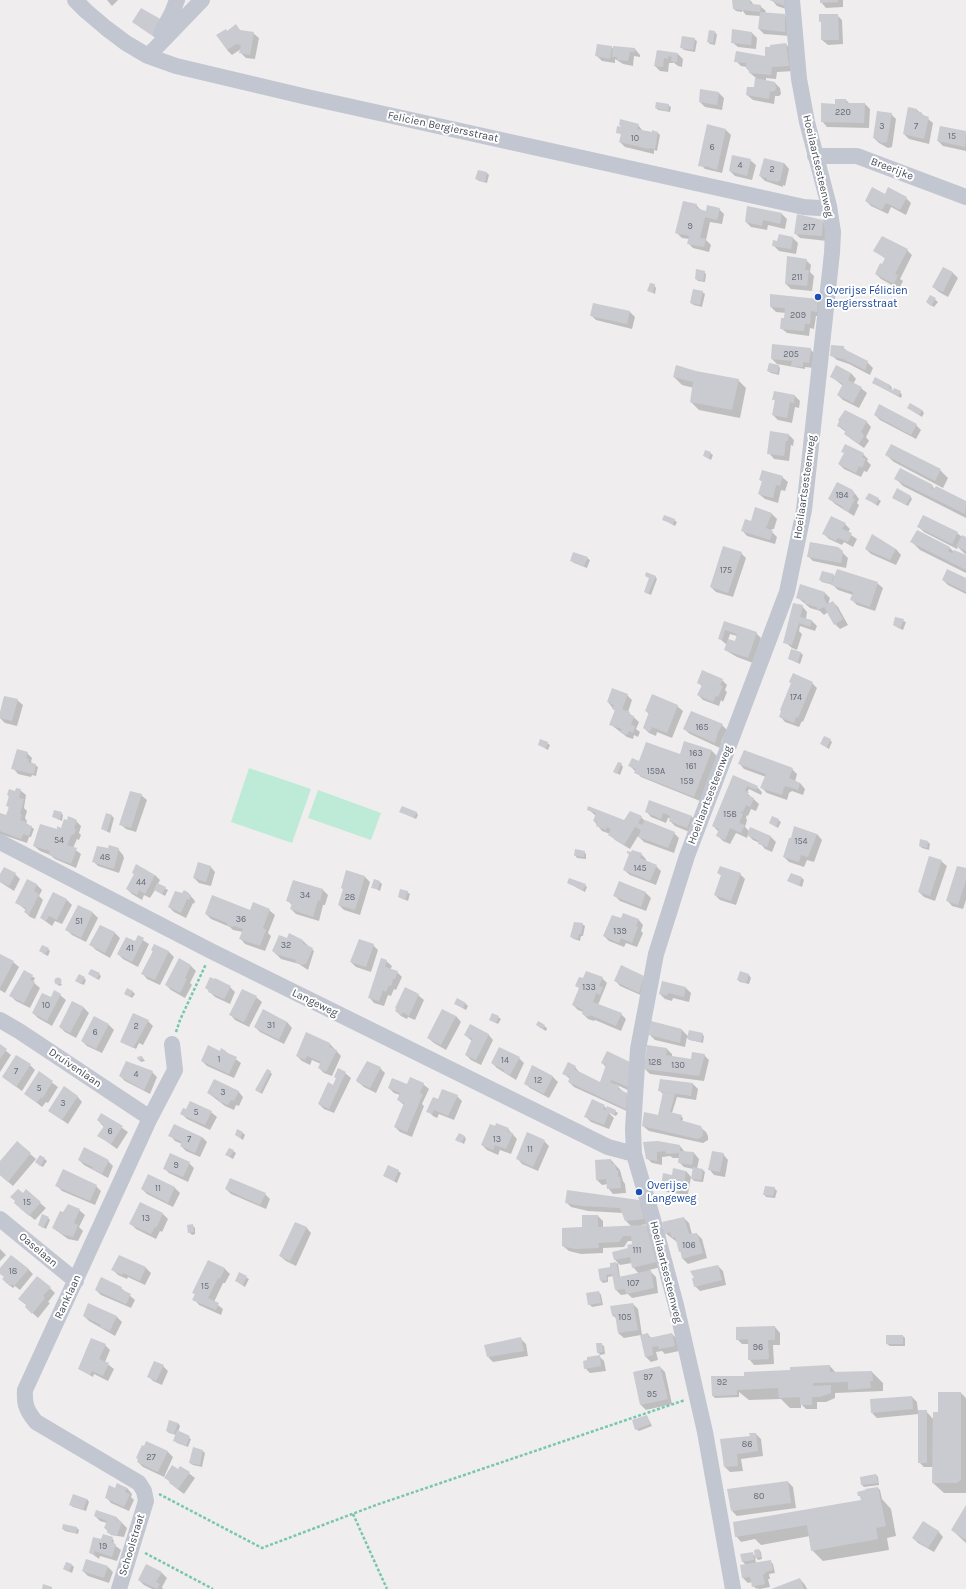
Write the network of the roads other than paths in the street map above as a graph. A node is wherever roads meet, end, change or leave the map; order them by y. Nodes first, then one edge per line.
1 (75, 0) edge
2 (177, 0) edge
3 (202, 0) edge
4 (792, 0) edge
5 (148, 56) junction
6 (815, 156) junction
7 (966, 197) edge
8 (829, 206) junction
9 (0, 842) edge
10 (0, 1020) edge
11 (172, 1044) road end
12 (150, 1118) junction
13 (634, 1154) junction
14 (0, 1219) edge
15 (76, 1282) junction
16 (146, 1500) joint
17 (119, 1589) edge
18 (732, 1589) edge

1 - 5 street, Felicien Bergiersstraat
2 - 5 street
3 - 5 street
4 - 6 street, Hoeilaartsesteenweg
5 - 8 street, Felicien Bergiersstraat
6 - 7 street, Breerijke
6 - 8 street, Hoeilaartsesteenweg
8 - 13 street, Hoeilaartsesteenweg
9 - 13 street, Langeweg
10 - 12 street, Druivenlaan
11 - 12 street, Ranklaan
12 - 15 street, Ranklaan
13 - 18 street, Hoeilaartsesteenweg
14 - 15 street, Oaselaan
15 - 16 street, Ranklaan
16 - 17 street, Schoolstraat

